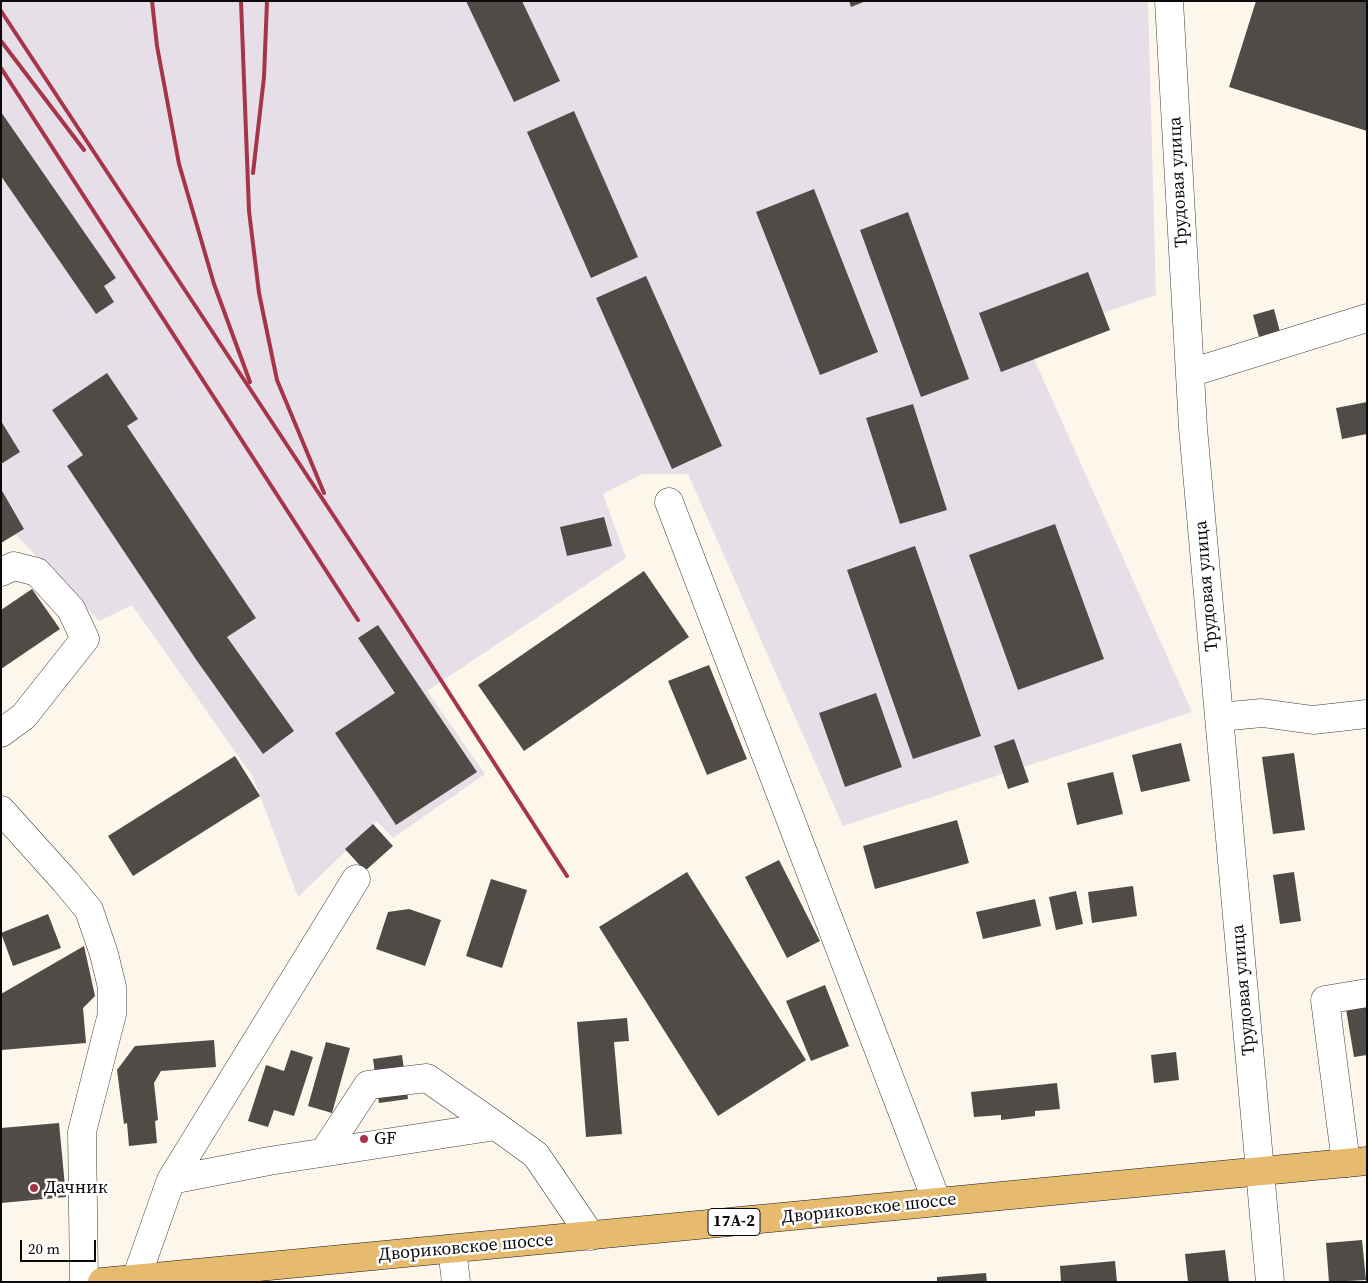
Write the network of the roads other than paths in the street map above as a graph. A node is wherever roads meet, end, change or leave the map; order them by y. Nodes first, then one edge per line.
1 (1169, 1) edge
2 (1367, 318) edge
3 (1190, 373) junction
4 (669, 502) dead end
5 (1, 572) edge
6 (1367, 714) edge
7 (1219, 717) junction
8 (1, 733) edge
9 (1, 810) edge
10 (356, 879) dead end
11 (1367, 993) edge
12 (496, 1126) junction
13 (324, 1152) junction
14 (1356, 1162) edge
15 (1260, 1170) junction
16 (171, 1180) junction
17 (937, 1202) junction
18 (591, 1236) junction
19 (452, 1249) junction
20 (136, 1278) junction
21 (84, 1282) edge
22 (102, 1282) edge
23 (456, 1282) edge
24 (1270, 1282) edge

1 - 3 street, Трудовая улица
2 - 3 street
3 - 7 street, Трудовая улица
4 - 17 street
5 - 8 street
6 - 7 street
7 - 15 street, Трудовая улица
9 - 21 street
10 - 16 street
11 - 14 street
12 - 13 street
12 - 13 street
12 - 18 street
13 - 16 street
14 - 15 main road, Двориковское шоссе / 17А-2
15 - 17 main road, Двориковское шоссе / 17А-2
15 - 24 street, Трудовая улица
16 - 20 street
17 - 18 main road, Двориковское шоссе / 17А-2
18 - 19 main road, Двориковское шоссе / 17А-2
19 - 20 main road, Двориковское шоссе / 17А-2
19 - 23 street
20 - 22 main road, Двориковское шоссе / 17А-2

